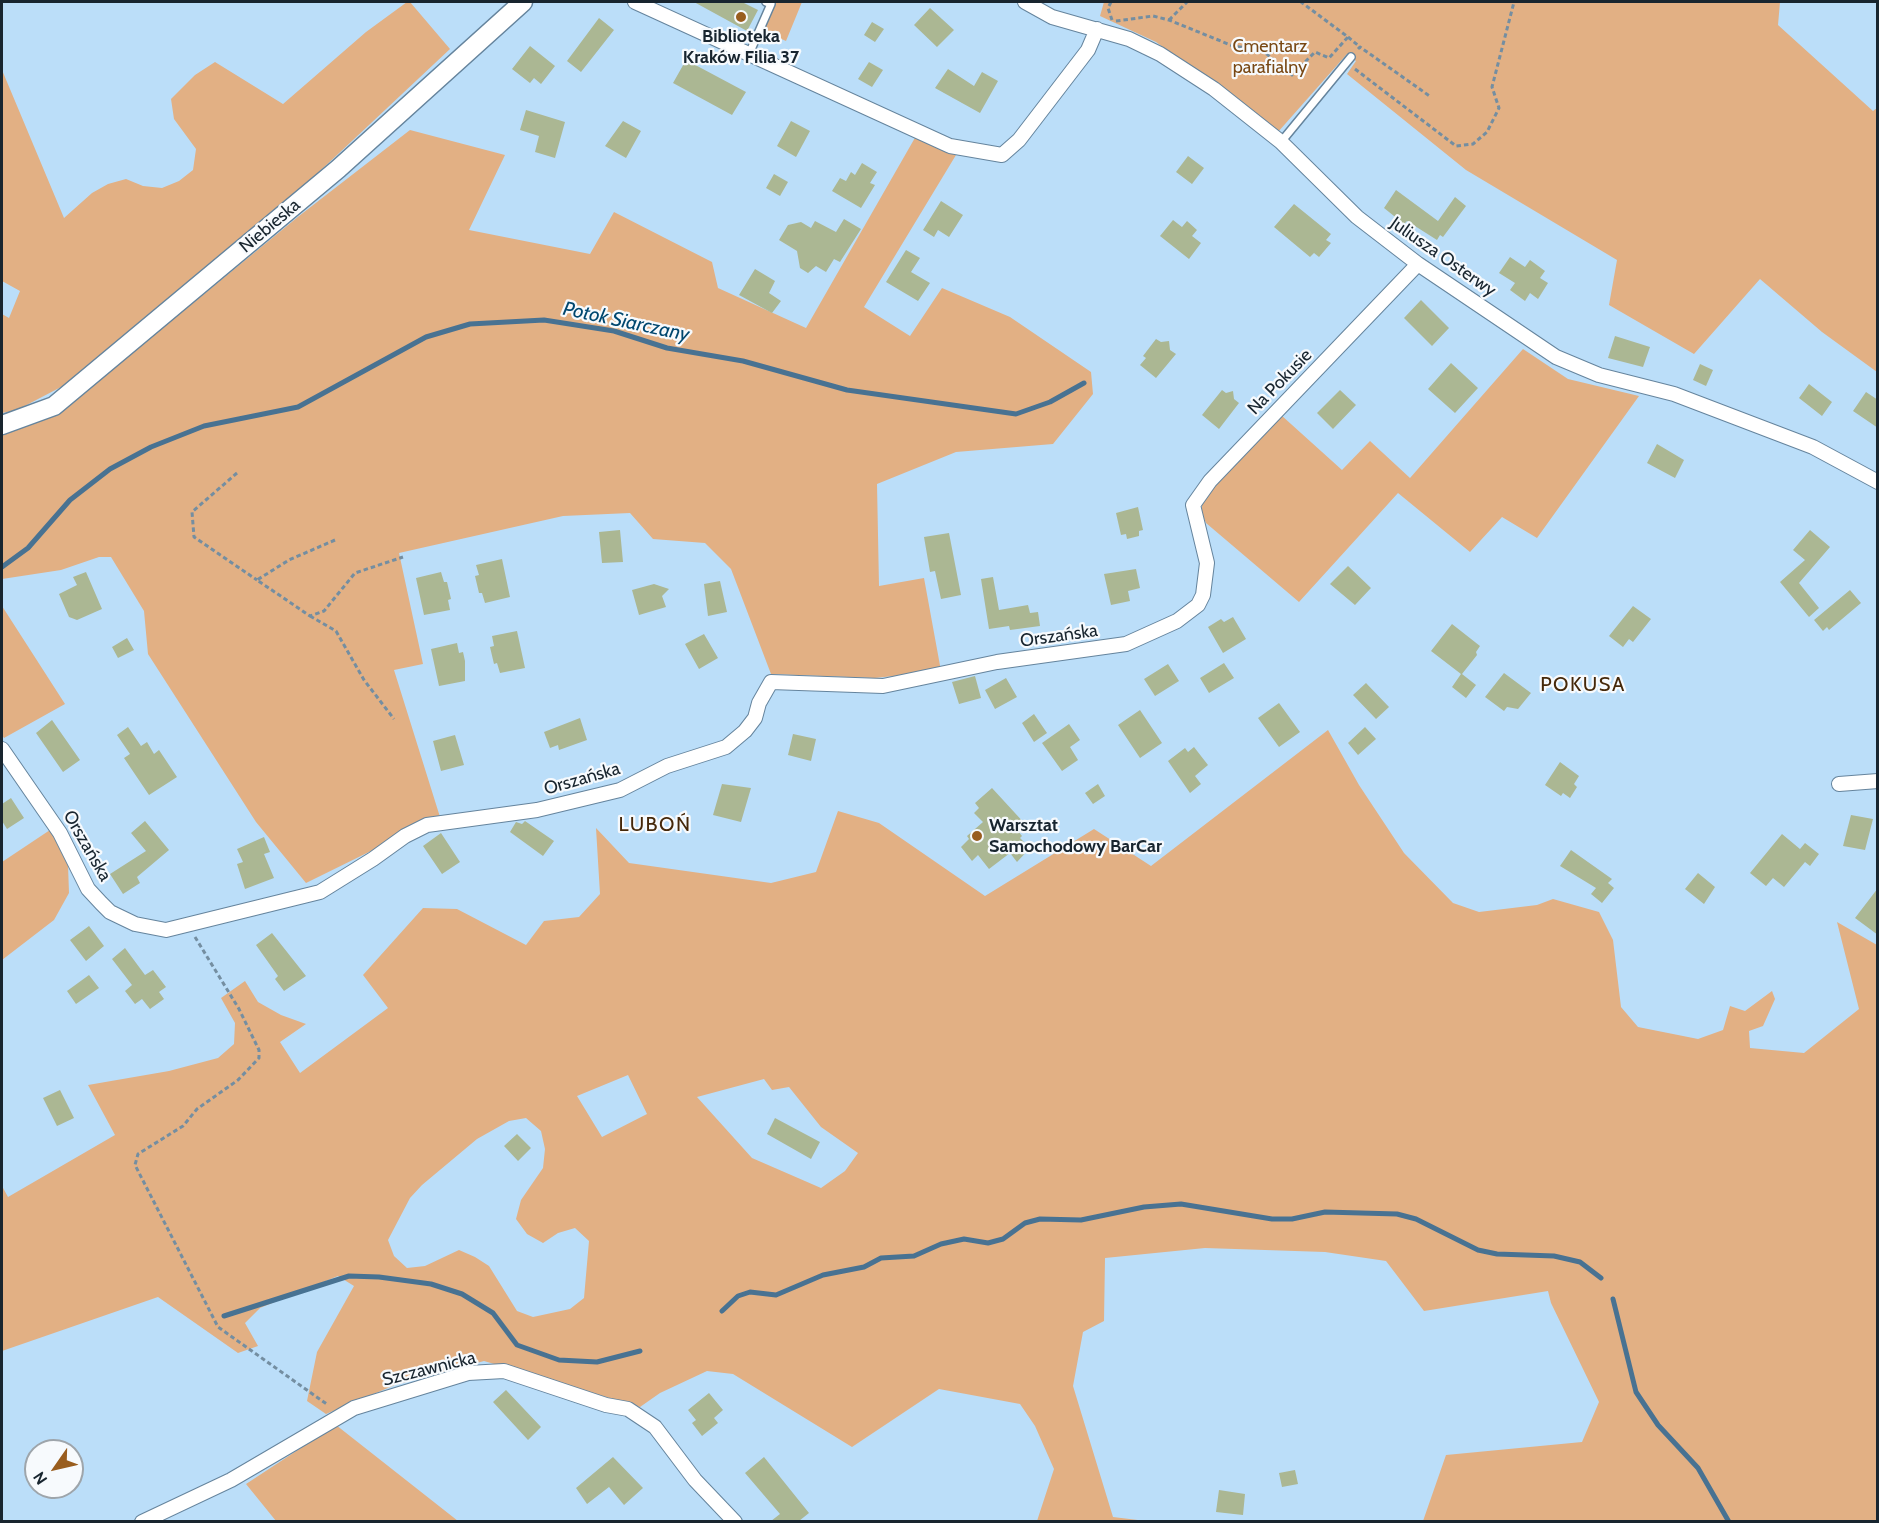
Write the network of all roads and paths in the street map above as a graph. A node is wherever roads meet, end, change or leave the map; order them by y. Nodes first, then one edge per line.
1 (523, 2) edge
2 (634, 2) edge
3 (766, 2) edge
4 (1025, 2) edge
5 (1111, 2) edge
6 (1187, 2) edge
7 (1301, 2) edge
8 (1515, 2) edge
9 (1169, 20) junction
10 (1096, 29) junction
11 (1348, 38) junction
12 (1360, 46) junction
13 (749, 54) junction
14 (1349, 60) junction
15 (1431, 97) dead end
16 (1281, 142) junction
17 (1418, 264) junction
18 (2, 425) edge
19 (237, 473) dead end
20 (1878, 482) edge
21 (1199, 538) joint
22 (335, 540) dead end
23 (403, 557) dead end
24 (257, 580) junction
25 (310, 616) junction
26 (394, 720) dead end
27 (2, 749) edge
28 (1878, 781) edge
29 (1839, 784) dead end
30 (188, 925) junction
31 (342, 1415) junction
32 (142, 1521) edge
33 (735, 1521) edge

1 - 18 street, Niebieska
2 - 13 street
3 - 13 lane
4 - 10 street, Juliusza Osterwy
5 - 9 path
6 - 9 path
7 - 11 path
8 - 14 path
9 - 11 path
10 - 13 street
10 - 16 street, Juliusza Osterwy
11 - 12 path
12 - 14 path
12 - 15 path
14 - 16 lane
16 - 17 street, Juliusza Osterwy
17 - 20 street, Juliusza Osterwy
17 - 21 street, Na Pokusie
19 - 24 path
21 - 30 street, Orszańska
22 - 24 path
23 - 25 path
24 - 25 path
25 - 26 path
27 - 30 street, Orszańska
28 - 29 street
30 - 31 path
31 - 32 street, Szczawnicka
31 - 33 street, Szczawnicka

